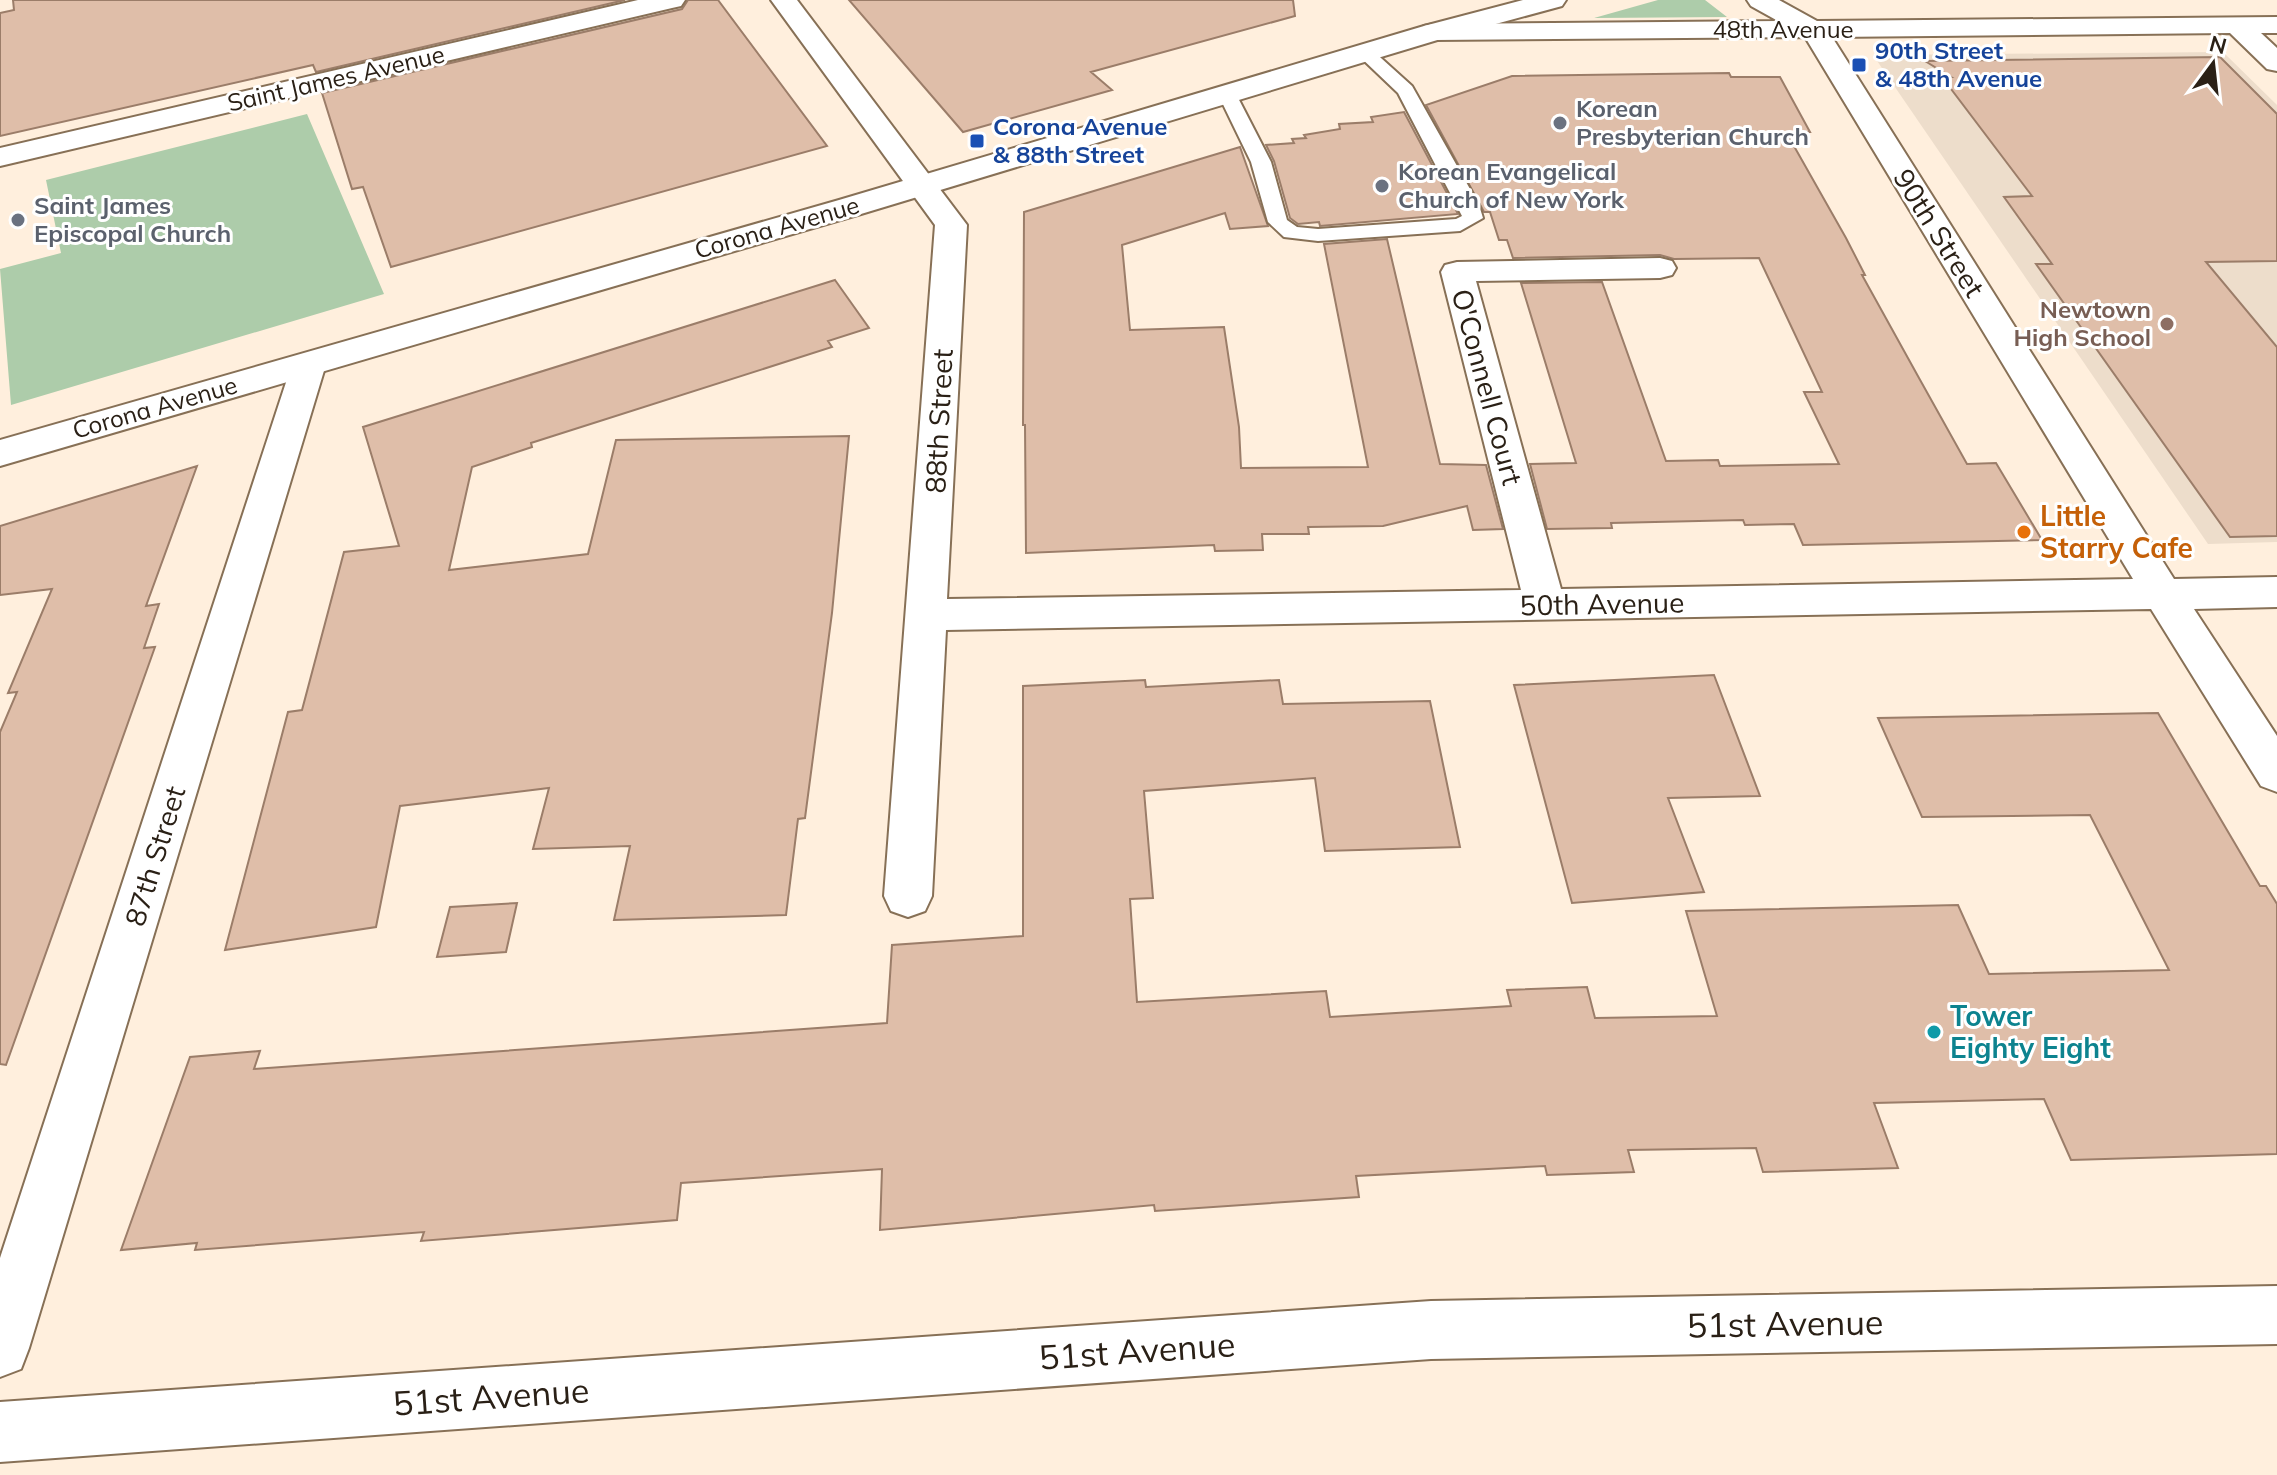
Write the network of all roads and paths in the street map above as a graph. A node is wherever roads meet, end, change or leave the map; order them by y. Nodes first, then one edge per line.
1 (672, 0) edge
2 (784, 0) edge
3 (1553, 0) edge
4 (1760, 0) edge
5 (2277, 25) edge
6 (2238, 26) junction
7 (1814, 30) junction
8 (1434, 32) junction
9 (1365, 53) junction
10 (2277, 63) edge
11 (1227, 94) junction
12 (0, 157) edge
13 (922, 184) junction
14 (1660, 268) dead end
15 (309, 364) junction
16 (0, 453) edge
17 (2277, 592) edge
18 (2163, 595) junction
19 (1545, 605) junction
20 (928, 615) junction
21 (2277, 773) edge
22 (908, 896) dead end
23 (2277, 1315) edge
24 (0, 1348) edge
25 (0, 1432) edge

1 - 12 street, Saint James Avenue
2 - 13 street, 88th Street
3 - 8 street, Corona Avenue
4 - 7 street, 90th Street
5 - 6 street, 48th Avenue
6 - 7 street, 48th Avenue
6 - 10 street
7 - 8 street, 48th Avenue
7 - 18 street, 90th Street
8 - 9 street, Corona Avenue
9 - 11 street, Corona Avenue
9 - 11 lane
11 - 13 street, Corona Avenue
13 - 15 street, Corona Avenue
13 - 20 street, 88th Street
14 - 19 street, O'Connell Court
15 - 16 street, Corona Avenue
15 - 24 street, 87th Street
17 - 18 street, 50th Avenue
18 - 19 street, 50th Avenue
18 - 21 street, 90th Street
19 - 20 street, 50th Avenue
20 - 22 street, 88th Street
23 - 25 street, 51st Avenue

